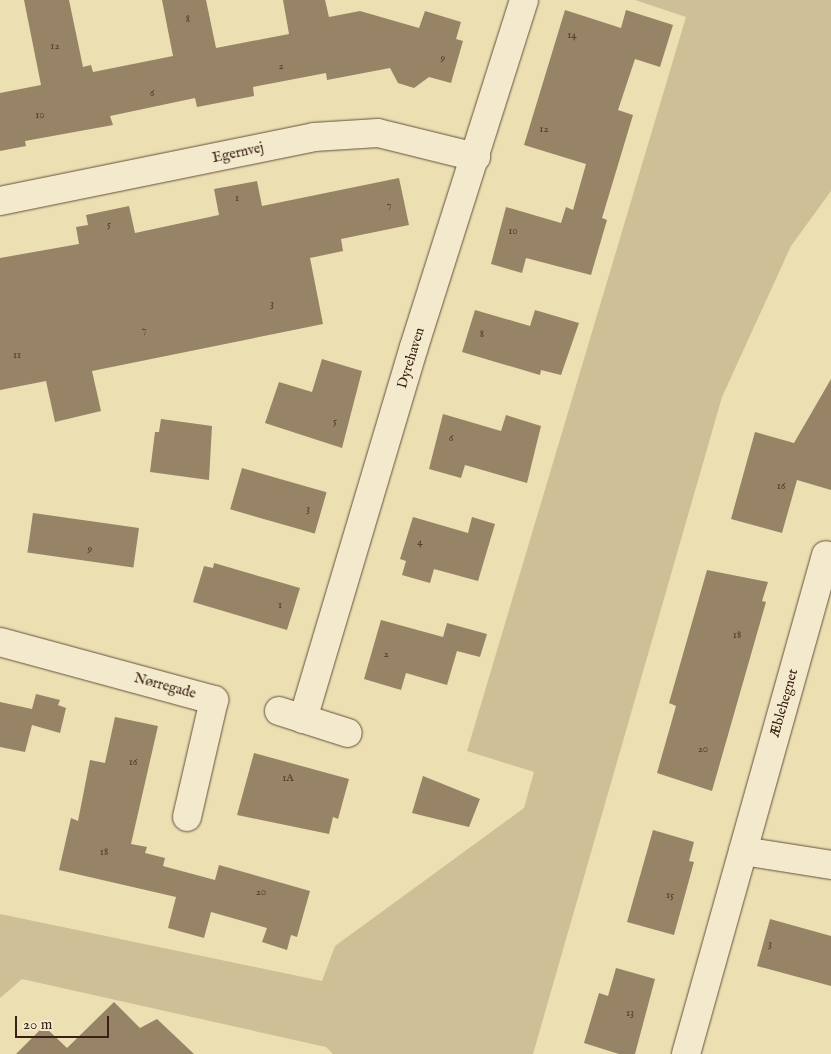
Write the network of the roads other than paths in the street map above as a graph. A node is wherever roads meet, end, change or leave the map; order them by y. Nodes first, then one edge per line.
1 (524, 0) edge
2 (476, 157) junction
3 (0, 201) edge
4 (826, 555) dead end
5 (0, 642) edge
6 (348, 733) dead end
7 (187, 817) dead end
8 (743, 851) junction
9 (831, 865) edge
10 (686, 1054) edge

1 - 2 street, Dyrehaven
2 - 3 street, Egernvej
2 - 6 street, Dyrehaven
4 - 8 street, Æblehegnet
5 - 7 street, Nørregade
8 - 9 street
8 - 10 street, Æblehegnet

